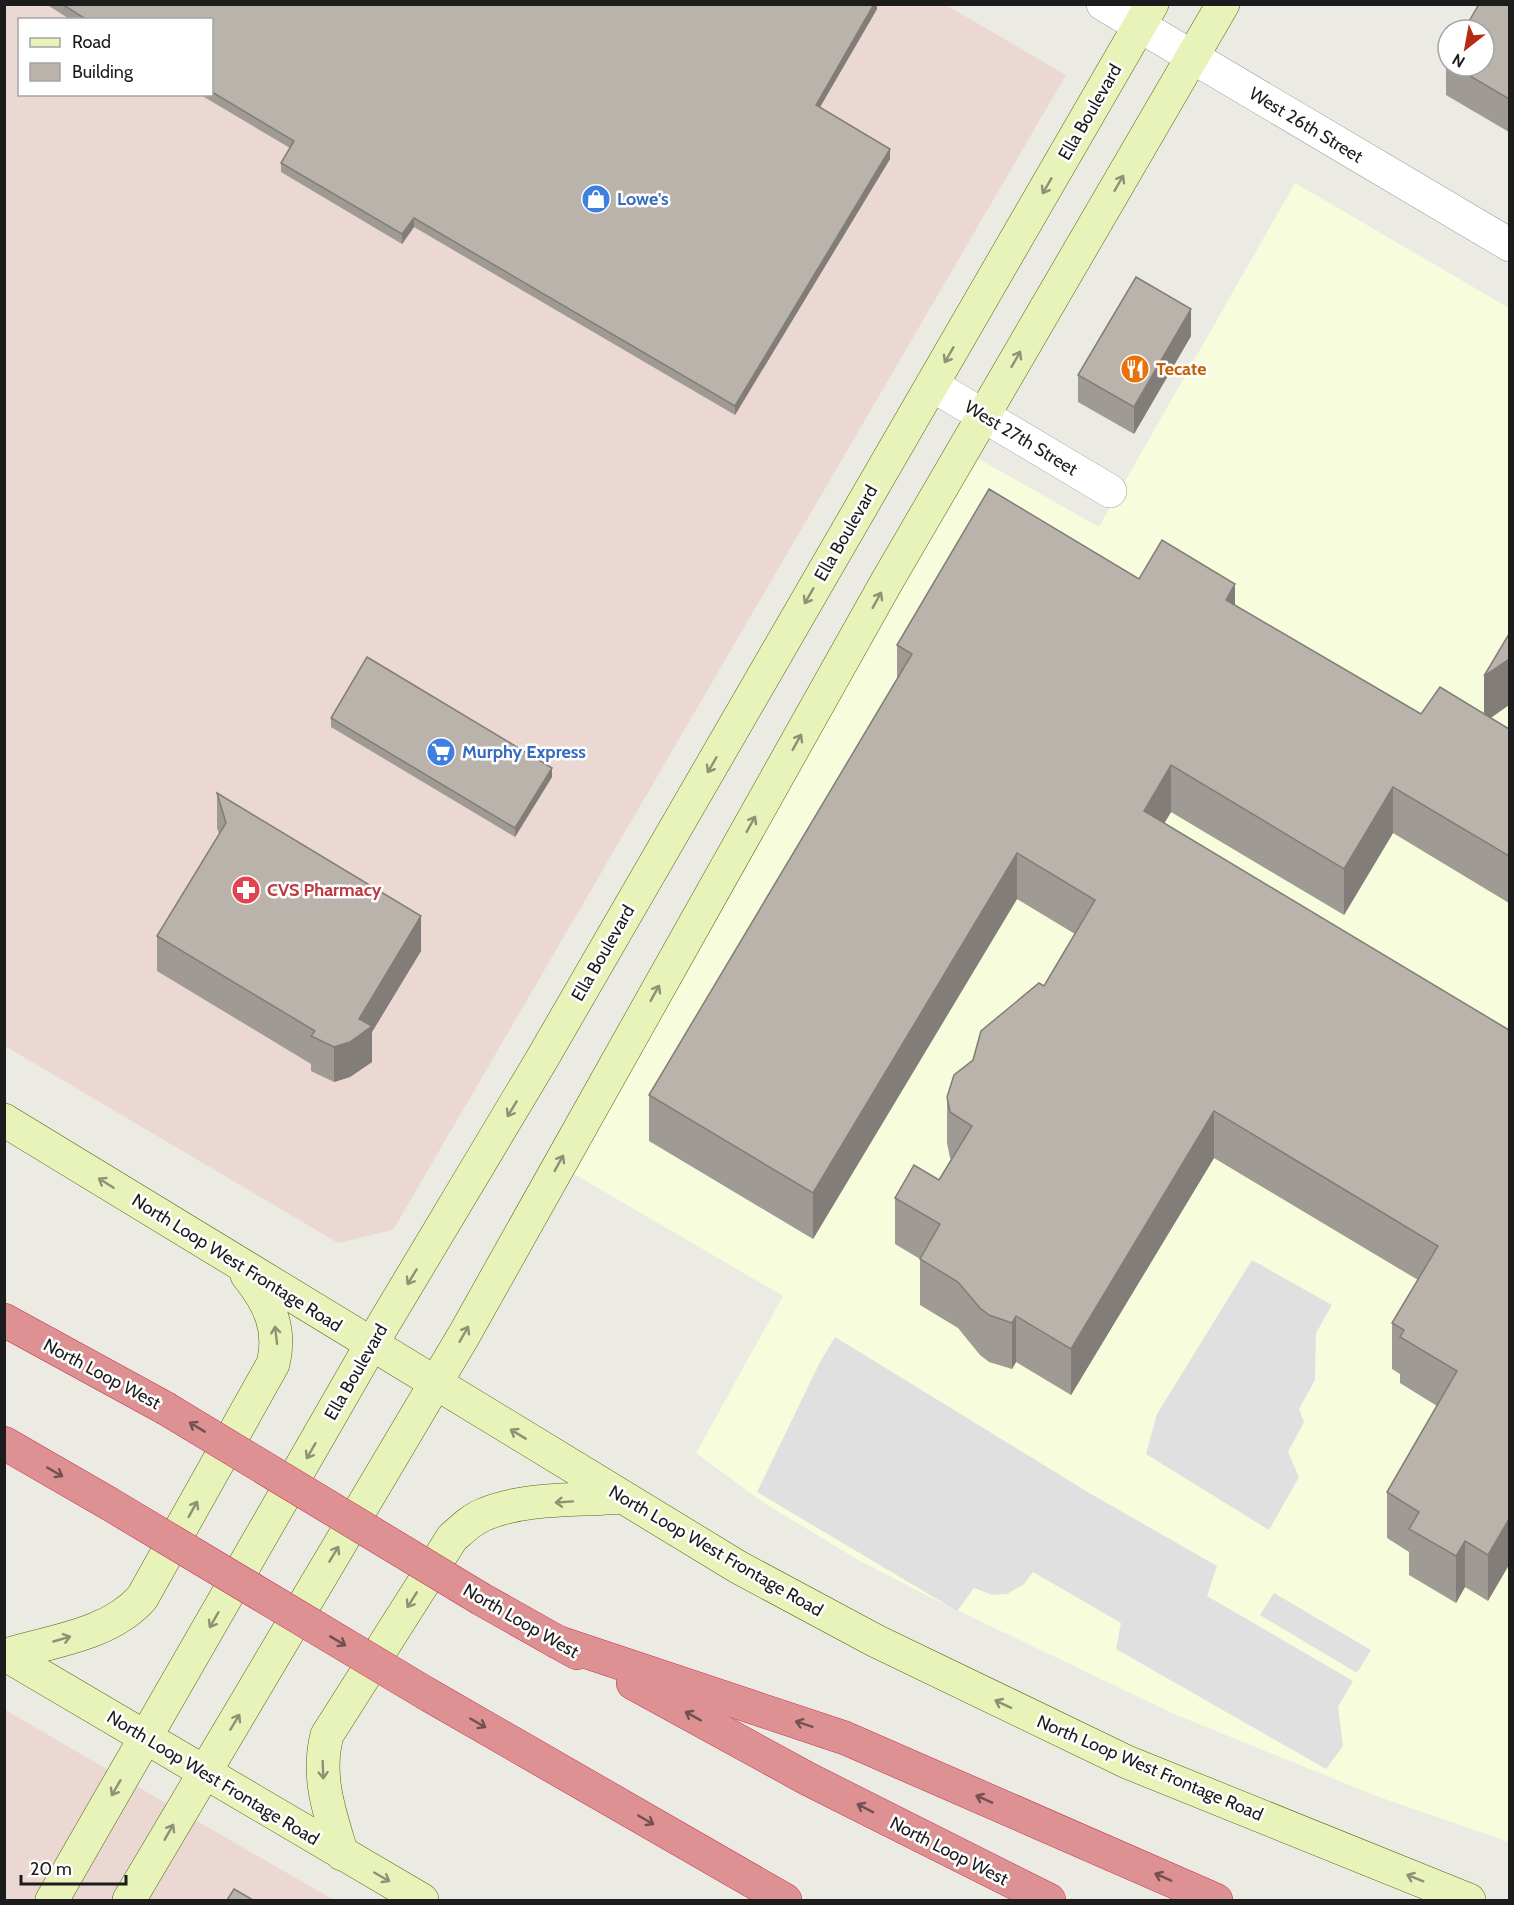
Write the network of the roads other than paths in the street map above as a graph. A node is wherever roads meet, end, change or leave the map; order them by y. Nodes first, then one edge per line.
1 (1102, 4) edge
2 (1223, 4) edge
3 (1145, 16) edge
4 (1192, 58) junction
5 (1509, 245) edge
6 (932, 385) junction
7 (983, 416) junction
8 (1110, 491) dead end
9 (4, 1120) edge
10 (238, 1264) junction
11 (4, 1320) edge
12 (371, 1345) junction
13 (435, 1384) junction
14 (4, 1443) edge
15 (622, 1497) junction
16 (557, 1642) junction
17 (5, 1655) edge
18 (145, 1737) junction
19 (205, 1773) junction
20 (342, 1854) junction
21 (52, 1900) edge
22 (129, 1900) edge
23 (422, 1900) edge
24 (785, 1900) edge
25 (1049, 1900) edge
26 (1216, 1900) edge
27 (1469, 1900) edge

1 - 3 street, West 26th Street
2 - 4 main road
3 - 4 street, West 26th Street
3 -> 6 main road, Ella Boulevard
4 - 5 street, West 26th Street
7 -> 4 main road
6 - 7 street, West 27th Street
6 -> 12 main road, Ella Boulevard
7 - 8 street, West 27th Street
13 -> 7 main road
10 -> 9 main road, North Loop West Frontage Road
10 - 12 main road, North Loop West Frontage Road
17 -> 10 main road
16 -> 11 highway, North Loop West, bridge
12 - 13 main road, North Loop West Frontage Road
12 -> 18 main road, Ella Boulevard
15 -> 13 main road, North Loop West Frontage Road
19 -> 13 main road
14 -> 24 highway, bridge
15 -> 20 main road
27 -> 15 main road, North Loop West Frontage Road
25 -> 16 highway, North Loop West
26 -> 16 highway
17 - 18 main road, North Loop West Frontage Road
18 - 19 main road, North Loop West Frontage Road
18 -> 21 main road, Ella Boulevard
19 - 20 main road, North Loop West Frontage Road
22 -> 19 main road
20 -> 23 main road, North Loop West Frontage Road

